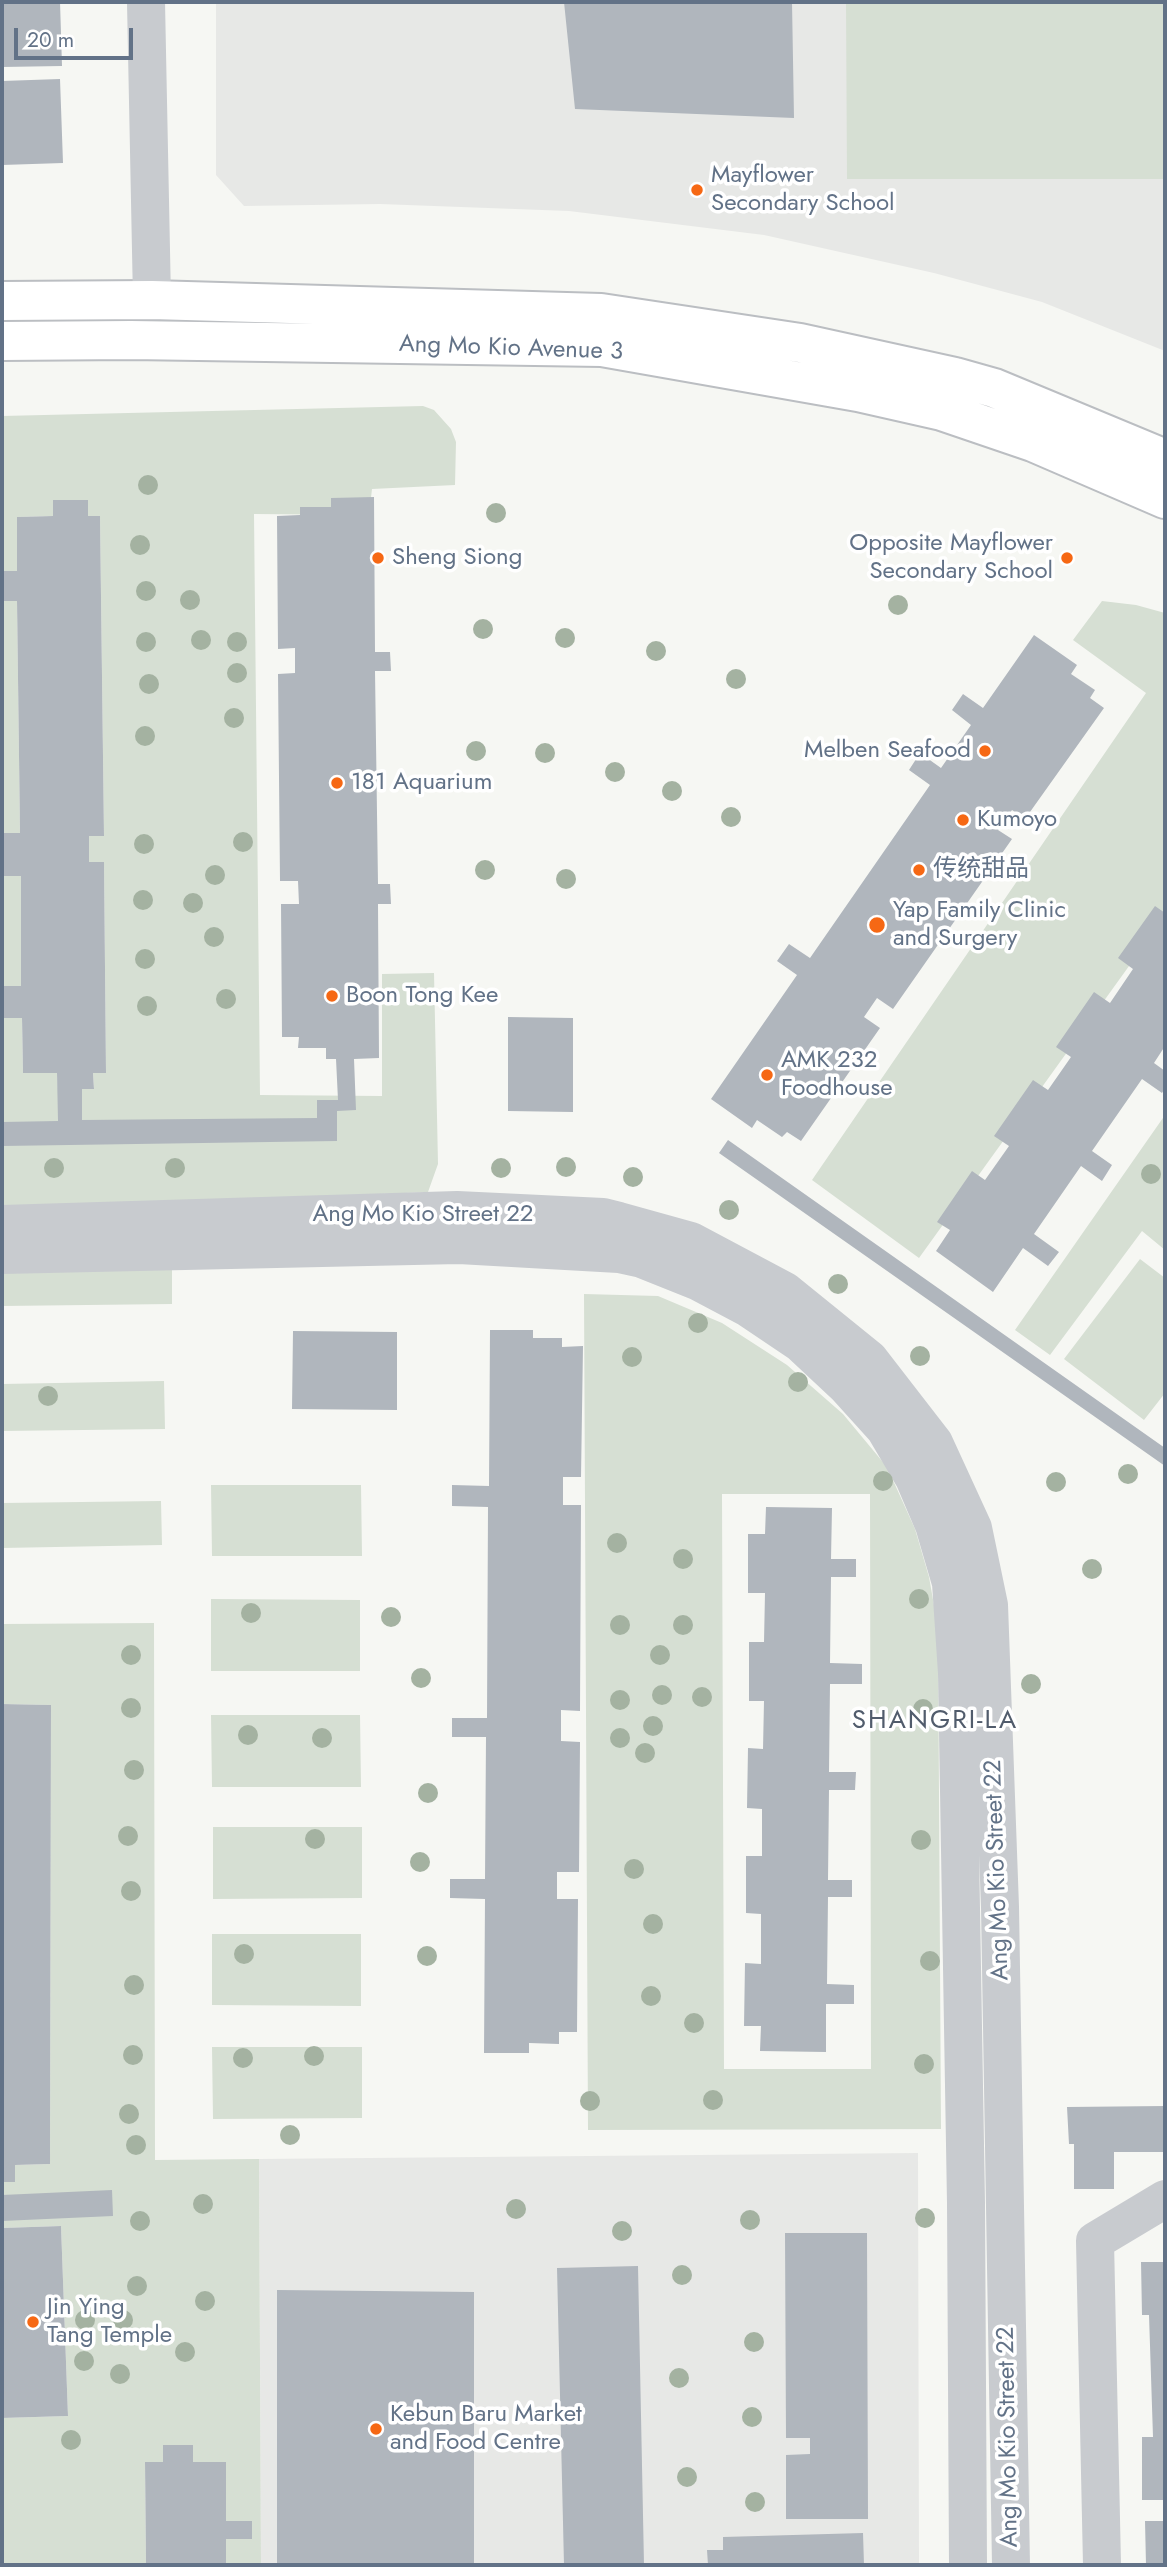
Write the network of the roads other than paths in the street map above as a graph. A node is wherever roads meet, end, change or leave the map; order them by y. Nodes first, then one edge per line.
1 (146, 2) edge
2 (152, 300) junction
3 (2, 301) edge
4 (2, 341) edge
5 (1165, 459) edge
6 (1165, 499) edge
7 (2, 1224) edge
8 (2, 1255) edge
9 (1165, 2199) edge
10 (968, 2565) edge
11 (1011, 2565) edge
12 (1102, 2565) edge

1 - 2 street
2 - 3 main road, Ang Mo Kio Avenue 3
2 - 5 main road, Ang Mo Kio Avenue 3
4 - 6 main road, Ang Mo Kio Avenue 3
7 - 11 street, Ang Mo Kio Street 22
8 - 10 street, Ang Mo Kio Street 22
9 - 12 street

